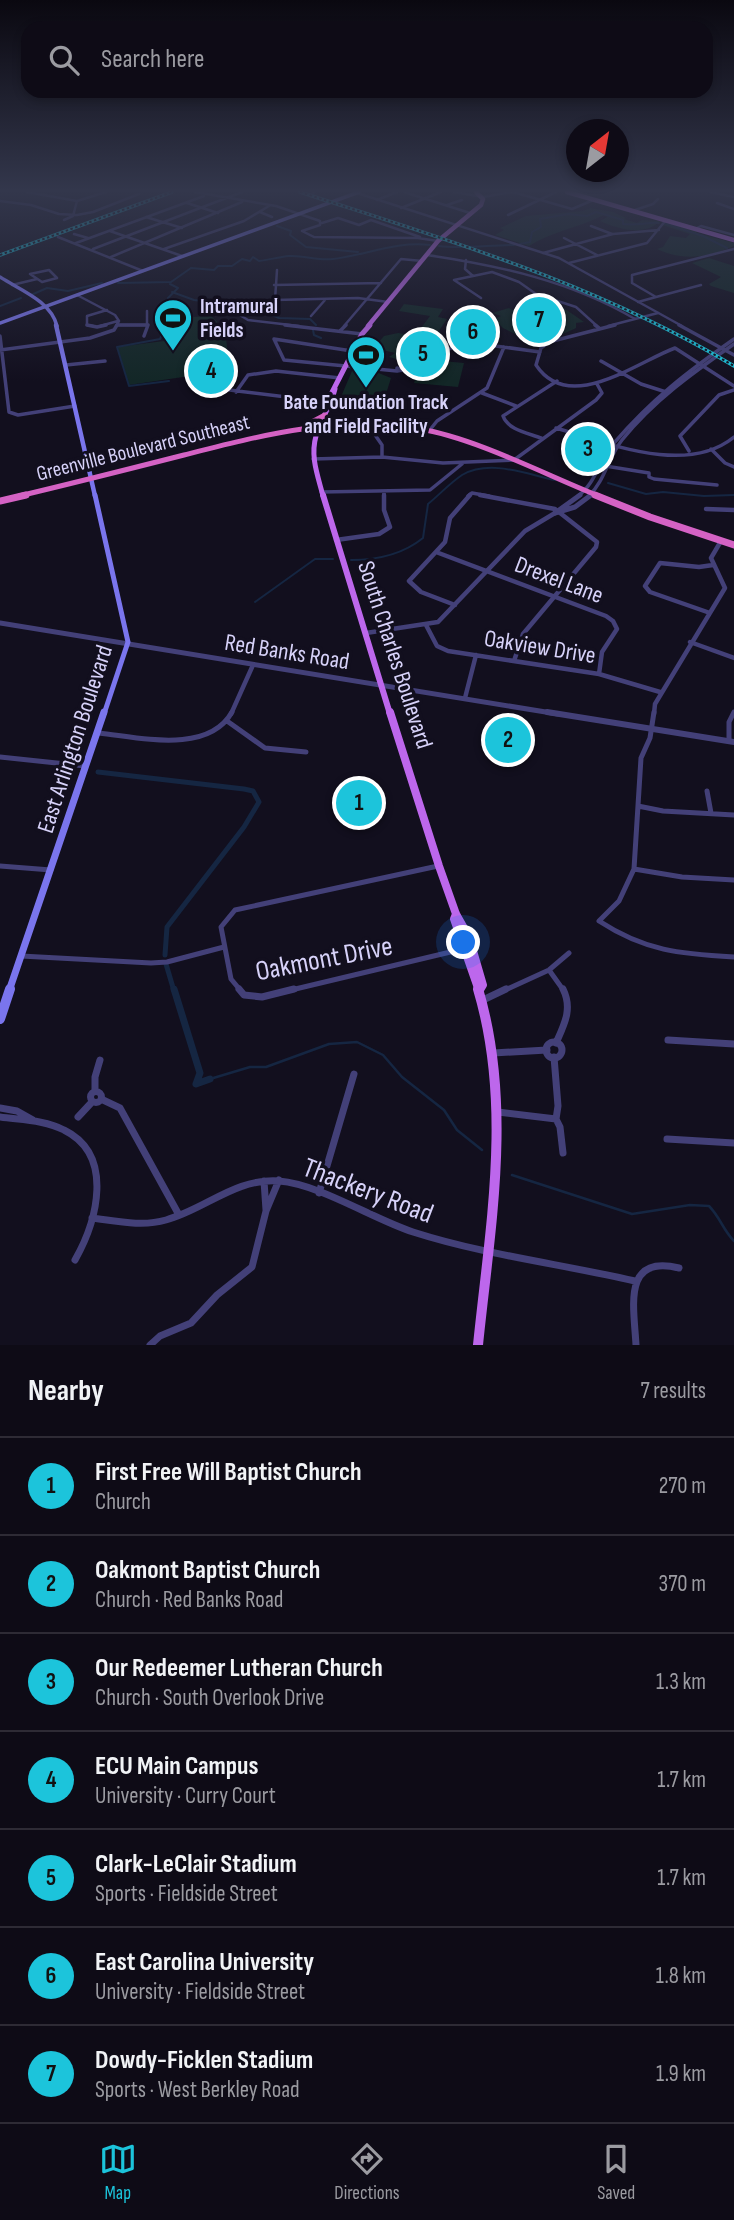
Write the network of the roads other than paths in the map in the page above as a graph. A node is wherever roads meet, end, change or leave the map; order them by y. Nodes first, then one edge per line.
1 (106, 255) edge
2 (117, 255) edge
3 (179, 255) edge
4 (185, 255) edge
5 (427, 255) joint
6 (547, 255) edge
7 (603, 255) edge
8 (713, 255) edge
9 (182, 256) junction
10 (598, 256) joint
11 (111, 257) junction
12 (466, 260) junction
13 (422, 261) junction
14 (569, 264) junction
15 (277, 270) dead end
16 (143, 271) junction
17 (473, 276) junction
18 (0, 279) edge
19 (37, 279) junction
20 (381, 283) junction
21 (274, 285) junction
22 (701, 285) dead end
23 (9, 286) junction
24 (77, 295) junction
25 (656, 297) junction
26 (481, 298) dead end
27 (325, 299) junction
28 (368, 299) junction
29 (388, 302) junction
30 (638, 302) junction
31 (45, 306) junction
32 (107, 310) junction
33 (147, 311) dead end
34 (233, 311) dead end
35 (658, 313) junction
36 (311, 316) dead end
37 (635, 319) junction
38 (0, 323) edge
39 (118, 323) junction
40 (147, 325) junction
41 (599, 328) junction
42 (340, 331) junction
43 (362, 334) junction
44 (0, 336) edge
45 (144, 336) dead end
46 (734, 341) edge
47 (61, 342) junction
48 (504, 347) junction
49 (437, 348) dead end
50 (723, 349) junction
51 (1, 350) edge
52 (352, 351) junction
53 (540, 352) junction
54 (734, 355) edge
55 (232, 358) dead end
56 (105, 361) dead end
57 (601, 361) dead end
58 (701, 364) junction
59 (66, 365) junction
60 (345, 367) junction
61 (396, 370) dead end
62 (624, 375) junction
63 (341, 378) junction
64 (557, 381) junction
65 (597, 384) junction
66 (734, 388) edge
67 (665, 391) junction
68 (236, 392) junction
69 (481, 392) junction
70 (75, 406) junction
71 (517, 407) junction
72 (326, 409) junction
73 (376, 424) junction
74 (321, 425) junction
75 (302, 427) junction
76 (556, 428) junction
77 (429, 431) junction
78 (734, 437) edge
79 (542, 439) junction
80 (615, 445) junction
81 (712, 449) junction
82 (690, 452) junction
83 (382, 457) junction
84 (313, 459) junction
85 (514, 460) junction
86 (463, 463) junction
87 (598, 465) junction
88 (605, 466) junction
89 (734, 467) edge
90 (92, 479) junction
91 (594, 481) junction
92 (600, 483) junction
93 (717, 485) dead end
94 (384, 491) junction
95 (321, 492) junction
96 (589, 492) junction
97 (0, 501) edge
98 (571, 502) junction
99 (577, 505) junction
100 (706, 509) dead end
101 (734, 510) edge
102 (558, 512) junction
103 (335, 541) junction
104 (721, 541) junction
105 (734, 545) edge
106 (436, 551) junction
107 (713, 565) junction
108 (487, 571) junction
109 (554, 597) junction
110 (455, 605) junction
111 (710, 613) junction
112 (0, 623) edge
113 (426, 625) junction
114 (366, 633) junction
115 (128, 642) junction
116 (690, 642) junction
117 (476, 655) junction
118 (734, 657) edge
119 (514, 661) junction
120 (253, 664) junction
121 (599, 674) junction
122 (382, 685) junction
123 (660, 692) junction
124 (466, 698) junction
125 (734, 712) edge
126 (227, 721) junction
127 (652, 730) junction
128 (99, 733) junction
129 (731, 742) edge
130 (306, 752) dead end
131 (0, 757) edge
132 (85, 766) junction
133 (707, 791) dead end
134 (638, 806) junction
135 (711, 813) junction
136 (734, 814) edge
137 (0, 866) edge
138 (439, 866) junction
139 (634, 869) junction
140 (52, 870) junction
141 (734, 880) edge
142 (455, 918) junction
143 (224, 947) junction
144 (464, 949) junction
145 (569, 953) dead end
146 (21, 956) junction
147 (734, 957) edge
148 (549, 970) junction
149 (482, 991) junction
150 (0, 1019) edge
151 (668, 1040) dead end
152 (556, 1043) junction
153 (734, 1044) edge
154 (547, 1050) junction
155 (493, 1053) junction
156 (554, 1057) junction
157 (100, 1060) dead end
158 (354, 1074) dead end
159 (95, 1091) junction
160 (100, 1099) junction
161 (92, 1102) junction
162 (0, 1108) edge
163 (497, 1112) junction
164 (0, 1116) edge
165 (78, 1117) dead end
166 (556, 1119) junction
167 (33, 1121) junction
168 (667, 1139) dead end
169 (734, 1143) edge
170 (563, 1153) dead end
171 (264, 1181) junction
172 (279, 1181) junction
173 (319, 1193) junction
174 (266, 1211) junction
175 (179, 1215) junction
176 (92, 1218) junction
177 (486, 1250) junction
178 (75, 1260) dead end
179 (679, 1268) dead end
180 (635, 1281) junction
181 (150, 1345) edge
182 (478, 1345) edge
183 (636, 1345) edge

1 - 11 street
2 - 11 street
3 - 9 street
4 - 9 main road
5 - 12 street
5 - 13 main road, South Charles Boulevard
6 - 14 street
7 - 10 street
8 - 25 street
9 - 16 main road
10 - 14 street
11 - 16 street
12 - 17 street
12 - 37 street
13 - 20 street
13 - 29 main road, South Charles Boulevard
14 - 30 street
15 - 21 street
16 - 24 main road
17 - 26 street
17 - 41 street
18 - 23 main road
19 - 19 street
19 - 23 street
20 - 21 street
20 - 28 street
21 - 27 street
22 - 25 street
23 - 31 main road
24 - 31 main road
24 - 32 street
25 - 30 street
27 - 28 street
27 - 36 street
28 - 29 street
28 - 42 street
29 - 43 main road, South Charles Boulevard
30 - 35 street
31 - 38 main road
31 - 47 main road, East Arlington Boulevard
32 - 39 street
32 - 39 street
33 - 40 street
34 - 42 street
35 - 37 street
35 - 50 street
37 - 41 street
39 - 40 street
39 - 47 street
40 - 45 street
41 - 53 street
42 - 43 street
43 - 52 main road, South Charles Boulevard
44 - 51 street
46 - 50 street
47 - 51 street
47 - 59 main road, East Arlington Boulevard
48 - 49 street
48 - 53 street
48 - 69 street
50 - 54 street
50 - 58 street
51 - 70 street
52 - 60 main road, South Charles Boulevard
52 - 60 street
53 - 64 street
55 - 68 street
56 - 59 street
57 - 62 street
58 - 62 street
58 - 66 street
58 - 67 street
59 - 70 main road, East Arlington Boulevard
60 - 61 street
60 - 63 main road, South Charles Boulevard
62 - 65 street
62 - 67 street
63 - 68 street
63 - 72 main road, South Charles Boulevard
64 - 65 street
64 - 71 street
65 - 76 street
66 - 82 street
67 - 80 street
68 - 72 street
69 - 71 street
69 - 77 street
70 - 90 main road, East Arlington Boulevard
71 - 79 street
72 - 74 main road, South Charles Boulevard
72 - 75 highway
73 - 74 highway, Greenville Boulevard Southeast
73 - 77 highway, Greenville Boulevard Southeast
73 - 83 street
74 - 75 highway, Greenville Boulevard Southeast
74 - 84 main road, South Charles Boulevard
75 - 90 highway, Greenville Boulevard Southeast
76 - 79 street
76 - 80 street
77 - 85 highway, Greenville Boulevard Southeast
78 - 81 street
79 - 85 street
80 - 82 street
80 - 87 street
80 - 88 street
81 - 82 street
81 - 89 street
83 - 84 street
83 - 86 street
84 - 95 main road, South Charles Boulevard
85 - 86 street
85 - 96 highway, Greenville Boulevard Southeast
86 - 94 street
87 - 88 street
87 - 91 street
88 - 92 street
88 - 93 street
90 - 97 highway, Greenville Boulevard Southeast
90 - 115 main road, East Arlington Boulevard
91 - 92 street
91 - 96 street
92 - 96 street
94 - 95 street
94 - 103 street
95 - 103 main road, South Charles Boulevard
96 - 98 street
96 - 99 street
96 - 104 highway, Greenville Boulevard Southeast
98 - 99 street
98 - 102 street
99 - 102 street
100 - 101 street
102 - 106 street
102 - 108 street
102 - 109 street
103 - 114 main road, South Charles Boulevard
104 - 105 highway, Greenville Boulevard Southeast
104 - 107 street
106 - 108 street, Drexel Lane
106 - 110 street
107 - 111 street
107 - 111 street
108 - 109 street, Drexel Lane
108 - 110 street
109 - 119 street
109 - 121 street, Drexel Lane
110 - 113 street
111 - 116 street
112 - 115 street, Red Banks Road
113 - 114 street
113 - 117 street, Oakview Drive
114 - 122 main road, South Charles Boulevard
115 - 120 street, Red Banks Road
115 - 128 main road, East Arlington Boulevard
116 - 118 street
116 - 123 street
117 - 119 street, Oakview Drive
117 - 124 street
119 - 121 street, Oakview Drive
120 - 122 street, Red Banks Road
120 - 126 street
121 - 123 street, Oakview Drive
122 - 124 street, Red Banks Road
122 - 138 main road, South Charles Boulevard
123 - 127 street
124 - 127 street, Red Banks Road
125 - 129 street
126 - 128 street
126 - 130 street
127 - 129 street, Red Banks Road
127 - 134 street
128 - 132 main road, East Arlington Boulevard
131 - 132 street
132 - 140 main road, East Arlington Boulevard
133 - 135 street
134 - 135 street
134 - 139 street
135 - 136 street
137 - 140 street
138 - 142 main road, South Charles Boulevard
138 - 143 street, Oakmont Drive
139 - 141 street
139 - 147 street
140 - 146 main road, East Arlington Boulevard
142 - 144 main road, South Charles Boulevard
142 - 149 main road
143 - 144 street, Oakmont Drive
143 - 146 street
144 - 149 main road, South Charles Boulevard
145 - 148 street
146 - 150 main road, East Arlington Boulevard
148 - 149 street
148 - 152 street
149 - 155 main road
151 - 153 street
152 - 154 street
152 - 156 street
154 - 155 street
154 - 156 street
155 - 163 main road
156 - 166 street
157 - 159 street
158 - 173 street
159 - 160 street
159 - 161 street
160 - 161 street
160 - 175 street
161 - 165 street
162 - 167 street
163 - 166 street
163 - 177 main road
164 - 167 street
166 - 170 street
167 - 176 street
168 - 169 street
171 - 172 street, Thackery Road
171 - 174 street
171 - 175 street, Thackery Road
172 - 173 street, Thackery Road
172 - 174 street
173 - 177 street, Thackery Road
174 - 181 street
175 - 176 street, Thackery Road
176 - 178 street
177 - 180 street, Thackery Road
177 - 182 main road
179 - 180 street
180 - 183 street

